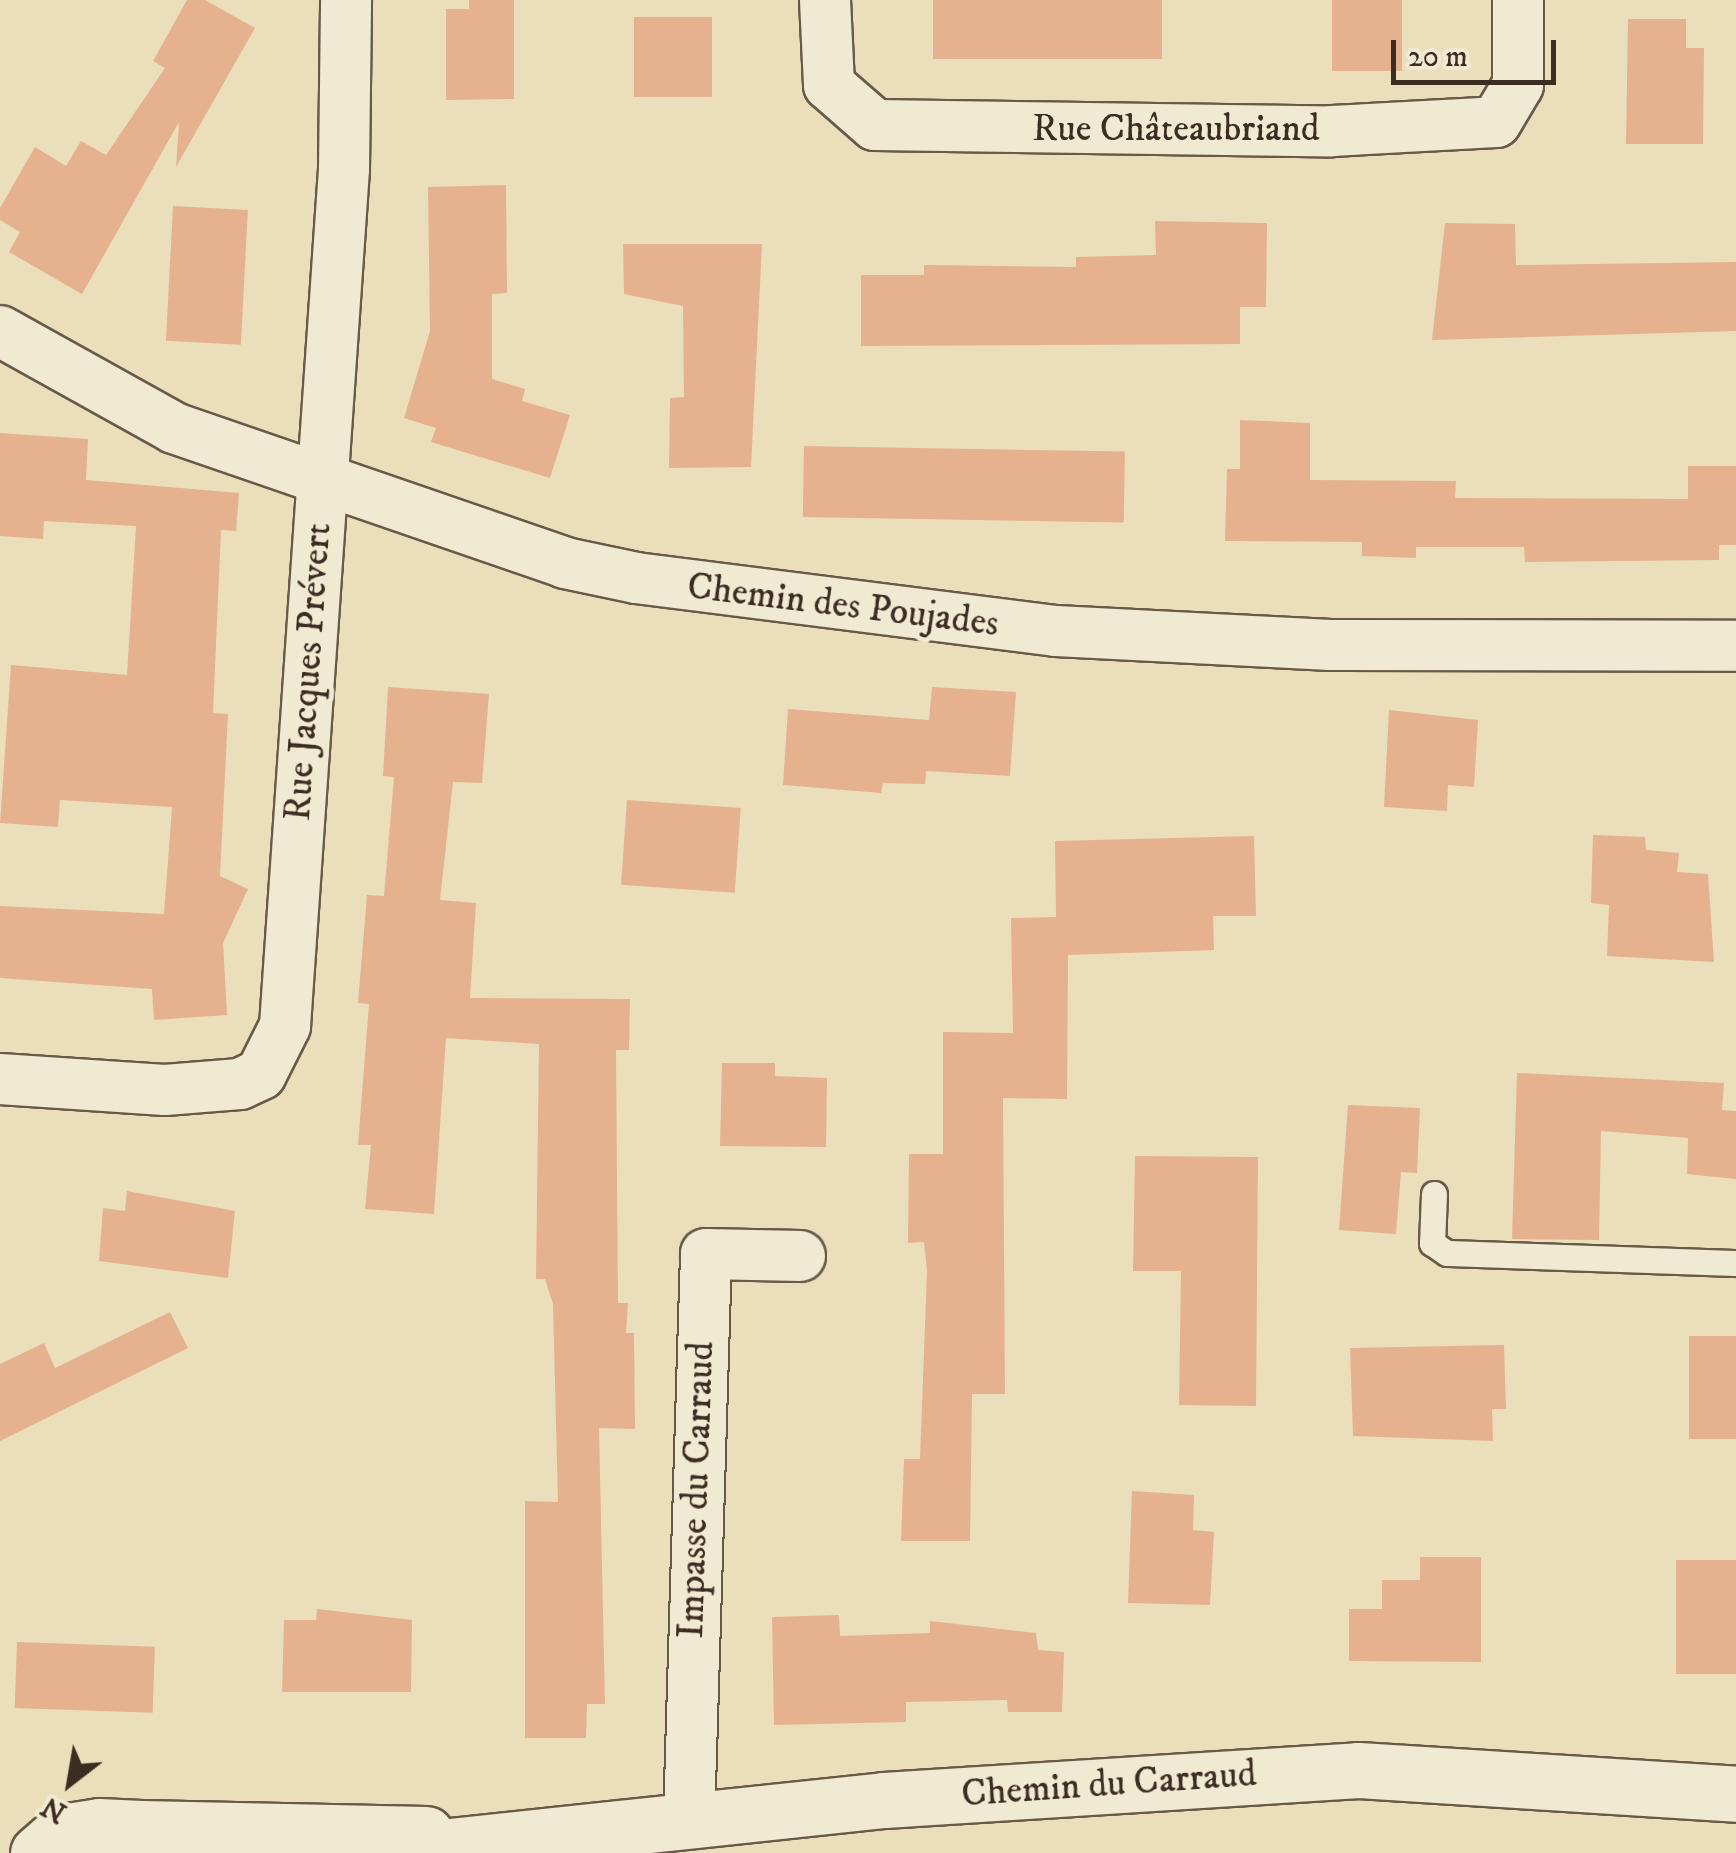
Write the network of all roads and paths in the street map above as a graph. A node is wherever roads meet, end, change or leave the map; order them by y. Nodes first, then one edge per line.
1 (346, 0) edge
2 (825, 0) edge
3 (1518, 0) edge
4 (0, 331) edge
5 (321, 483) junction
6 (1736, 646) edge
7 (0, 1079) edge
8 (1434, 1194) dead end
9 (800, 1256) dead end
10 (1736, 1263) edge
11 (1736, 1794) edge
12 (689, 1820) junction
13 (0, 1832) edge
14 (484, 1836) junction
15 (158, 1841) edge
16 (50, 1842) edge
17 (384, 1853) edge

1 - 5 street, Rue Jacques Prévert
2 - 3 street, Rue Châteaubriand
4 - 5 street, Chemin des Poujades
5 - 6 street, Chemin des Poujades
5 - 7 street, Rue Jacques Prévert
8 - 10 lane
9 - 12 street, Impasse du Carraud
11 - 12 street, Chemin du Carraud
12 - 14 street, Chemin du Carraud
13 - 16 street, Chemin du Carraud
14 - 15 street, Chemin du Carraud
14 - 17 street, Chemin du Carraud
15 - 16 street, Chemin du Carraud

